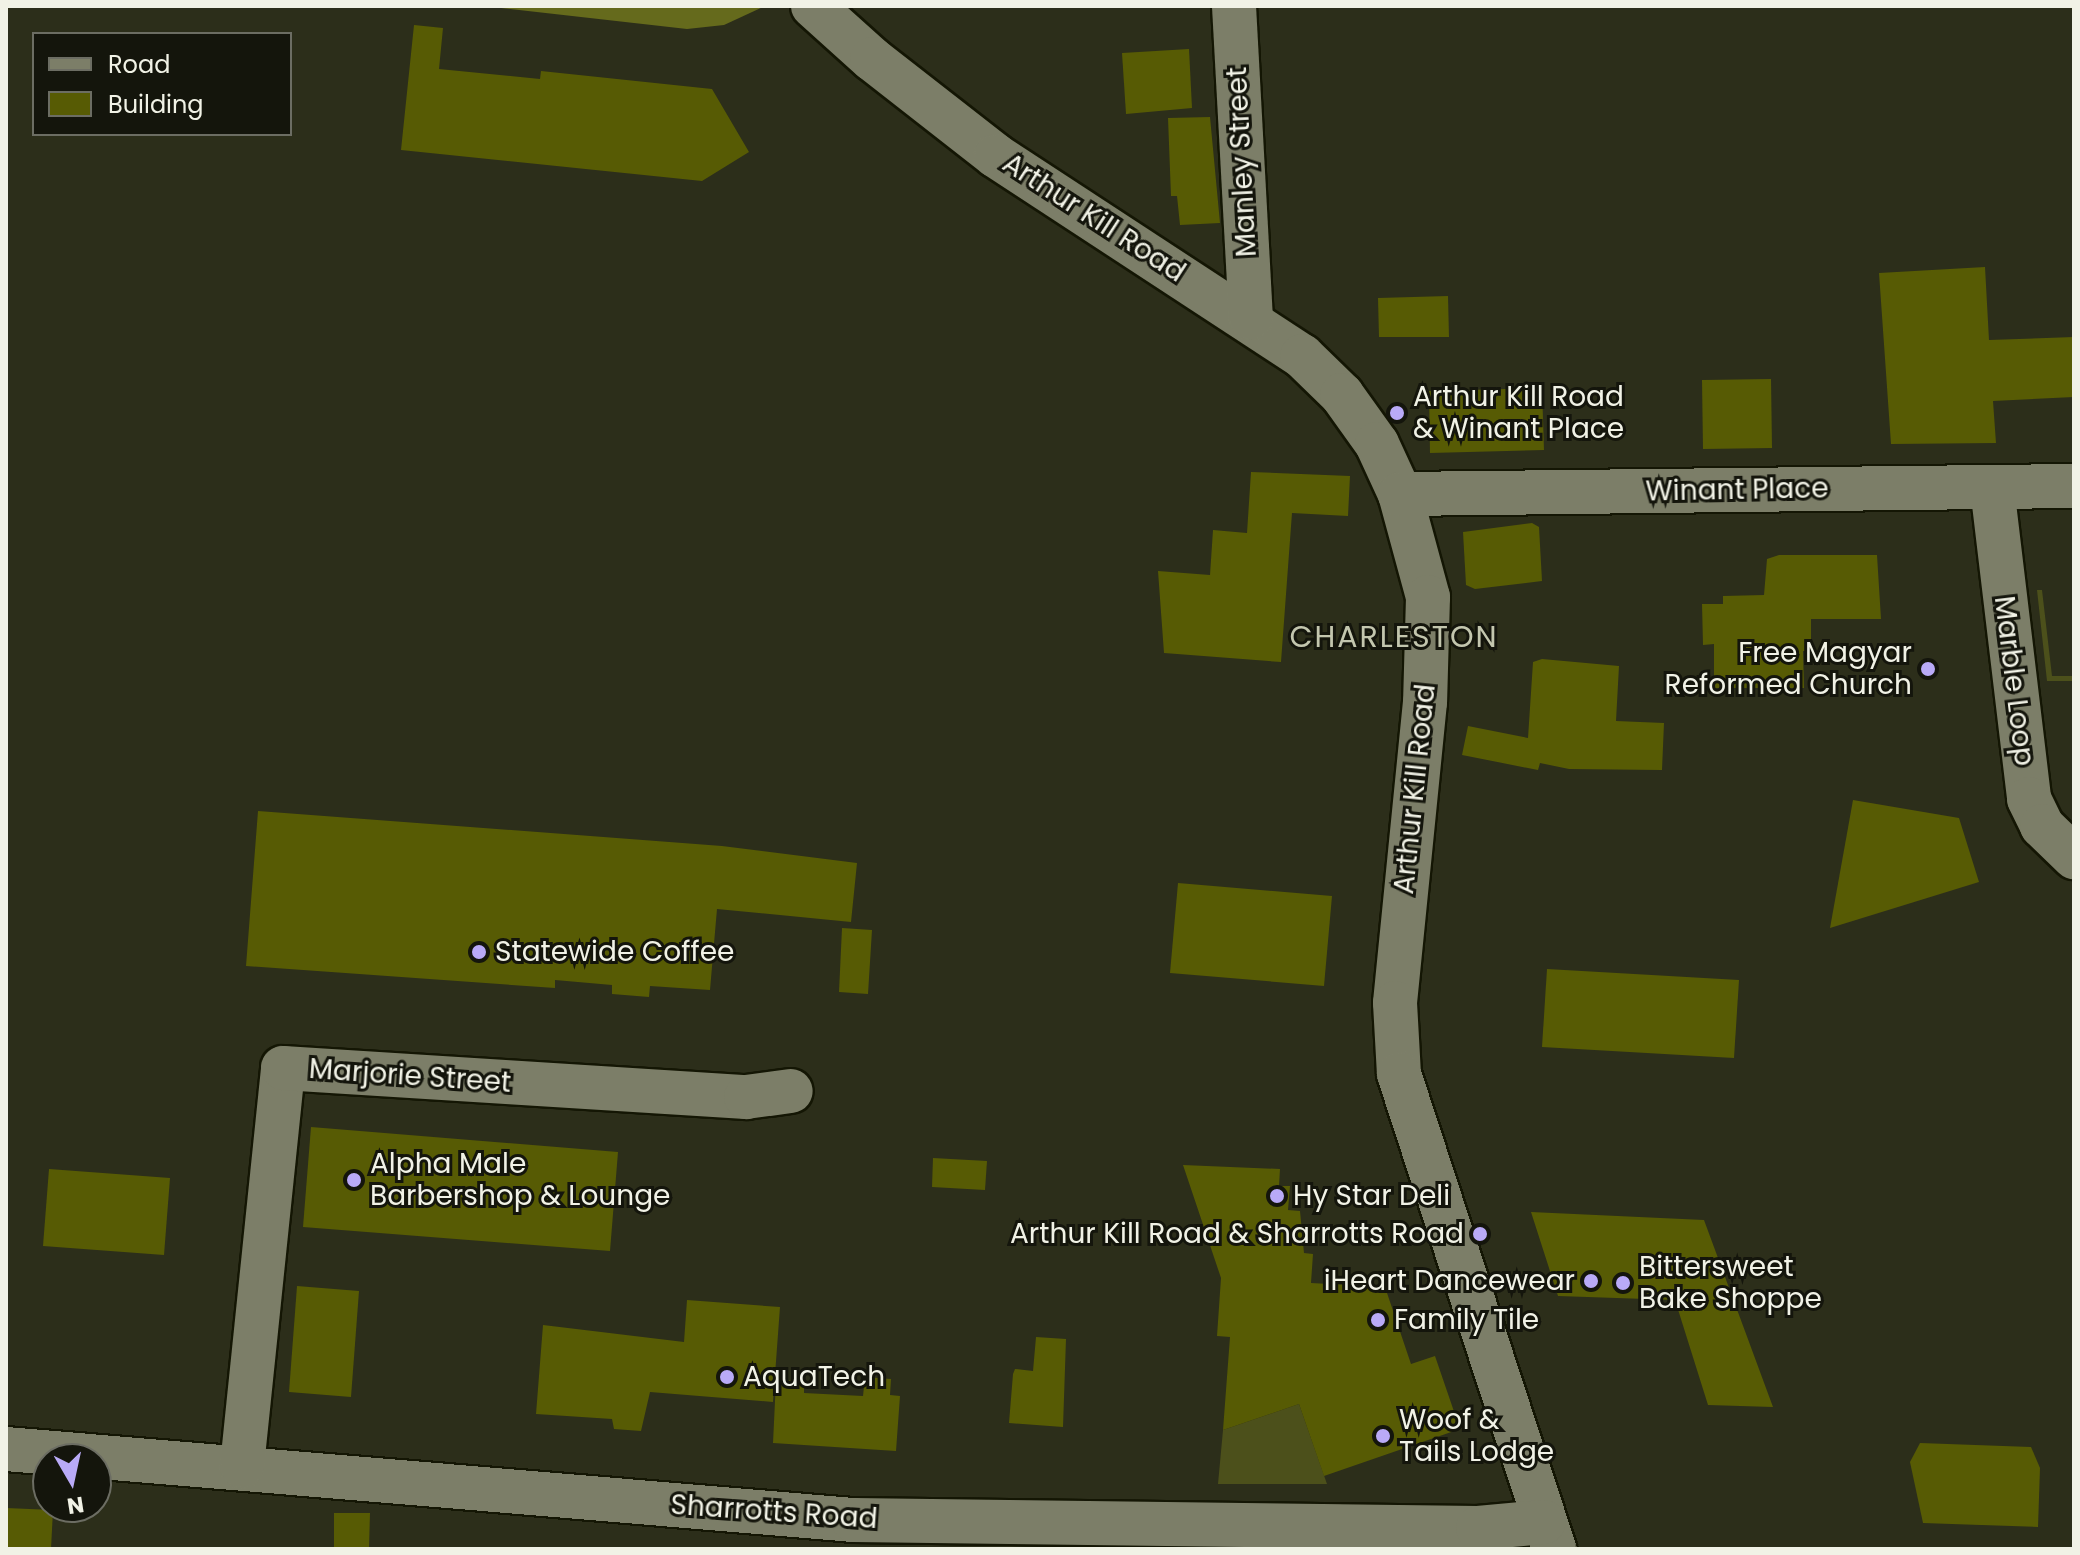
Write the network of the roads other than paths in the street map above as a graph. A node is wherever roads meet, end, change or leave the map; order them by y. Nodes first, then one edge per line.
1 (813, 6) edge
2 (1234, 6) edge
3 (1251, 318) junction
4 (2074, 486) edge
5 (1992, 487) junction
6 (1400, 494) junction
7 (2074, 857) edge
8 (791, 1091) dead end
9 (6, 1449) edge
10 (242, 1466) junction
11 (852, 1534) edge
12 (1549, 1535) edge

1 - 3 street, Arthur Kill Road
2 - 3 street, Manley Street
3 - 6 street, Arthur Kill Road
4 - 5 street, Winant Place
5 - 6 street, Winant Place
5 - 7 street, Marble Loop
6 - 12 street, Arthur Kill Road
8 - 10 street, Marjorie Street
9 - 10 street, Sharrotts Road
10 - 11 street, Sharrotts Road
11 - 12 street, Sharrotts Road

